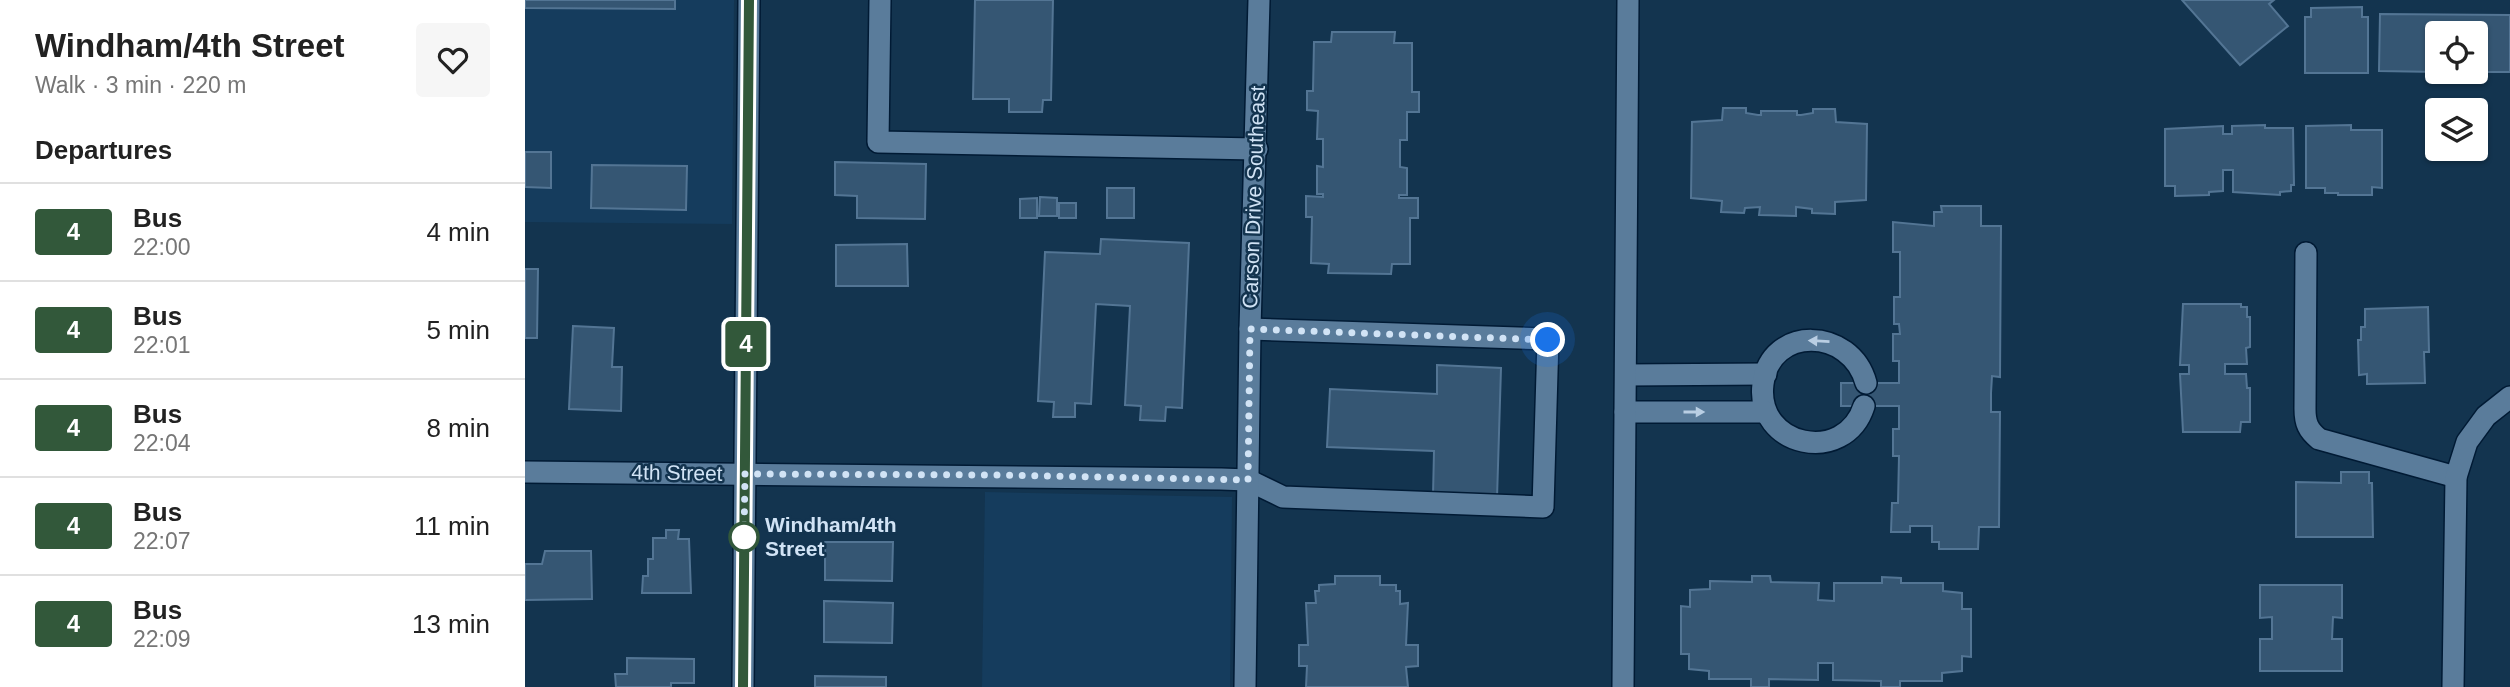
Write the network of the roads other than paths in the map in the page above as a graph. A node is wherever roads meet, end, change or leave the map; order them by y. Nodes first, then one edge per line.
1 (749, 0) edge
2 (880, 0) edge
3 (1259, 0) edge
4 (1628, 0) edge
5 (1257, 149) junction
6 (2306, 253) dead end
7 (1250, 329) junction
8 (1766, 374) junction
9 (1626, 375) junction
10 (1866, 383) dead end
11 (2510, 397) edge
12 (1864, 406) dead end
13 (1625, 412) junction
14 (1766, 412) junction
15 (525, 472) edge
16 (745, 474) junction
17 (2456, 477) junction
18 (1248, 480) junction
19 (743, 687) edge
20 (1245, 687) edge
21 (1623, 687) edge
22 (2453, 687) edge

1 - 16 street
2 - 5 street
3 - 5 street, Carson Drive Southeast
4 - 9 street
5 - 7 street, Carson Drive Southeast
6 - 17 street
7 - 18 street, Carson Drive Southeast
7 - 18 street
8 - 9 street
10 -> 8 street
8 - 14 street
9 - 13 street
11 - 17 street
12 - 14 street
13 -> 14 street
13 - 21 street
15 - 16 street, 4th Street
16 - 18 street, 4th Street
16 - 19 street
17 - 22 street
18 - 20 street, Carson Drive Southeast

